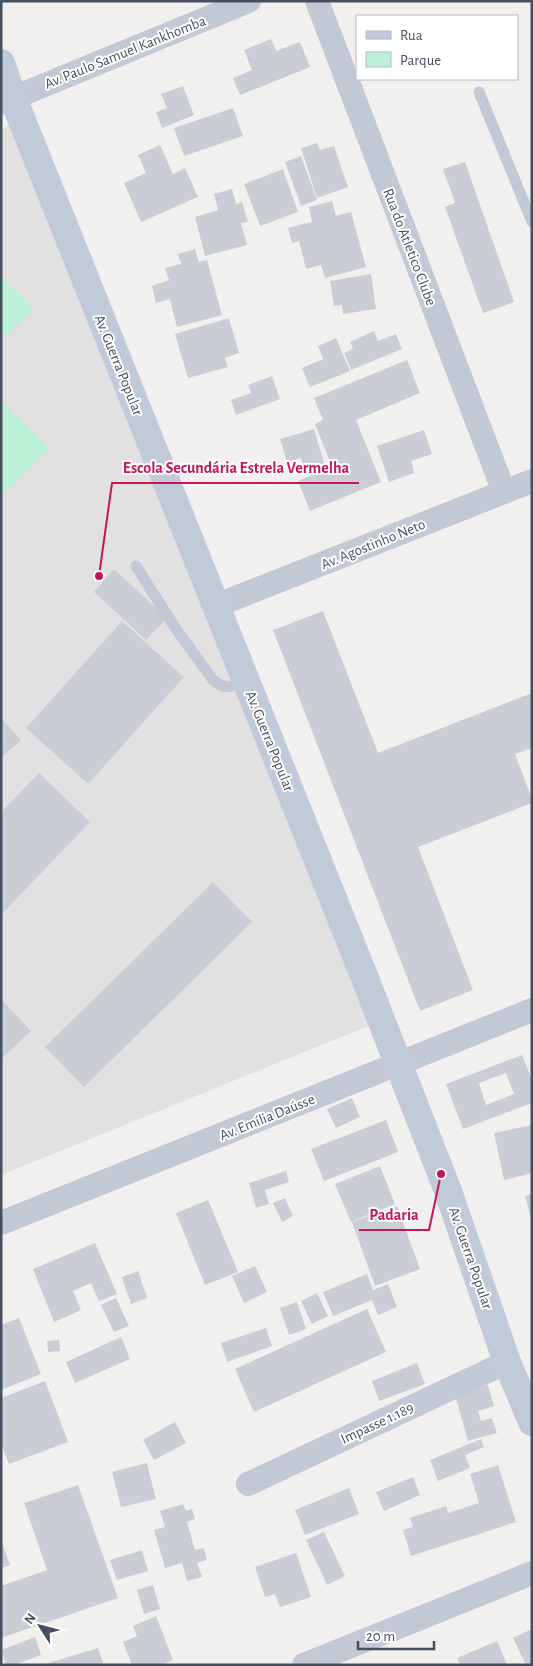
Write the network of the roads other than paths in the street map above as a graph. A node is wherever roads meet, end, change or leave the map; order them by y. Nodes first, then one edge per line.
1 (250, 1) edge
2 (317, 1) edge
3 (1, 63) edge
4 (479, 92) dead end
5 (7, 100) edge
6 (532, 222) edge
7 (532, 481) edge
8 (504, 492) junction
9 (136, 566) dead end
10 (215, 606) junction
11 (246, 682) junction
12 (532, 1010) edge
13 (397, 1064) junction
14 (1, 1223) edge
15 (507, 1362) junction
16 (532, 1422) edge
17 (248, 1484) dead end
18 (532, 1573) edge
19 (304, 1665) edge

1 - 5 street, Av. Paulo Samuel Kankhomba
2 - 8 street, Rua do Atletico Clube
3 - 5 main road, Av. Guerra Popular
4 - 6 lane
5 - 10 main road, Av. Guerra Popular
7 - 8 street, Av. Agostinho Neto
8 - 10 street, Av. Agostinho Neto
9 - 11 lane
10 - 11 main road, Av. Guerra Popular
11 - 13 main road, Av. Guerra Popular
12 - 13 street, Av. Emília Daússe
13 - 14 street, Av. Emília Daússe
13 - 15 main road, Av. Guerra Popular
15 - 16 main road, Av. Guerra Popular
15 - 17 street, Impasse 1.189
18 - 19 street

